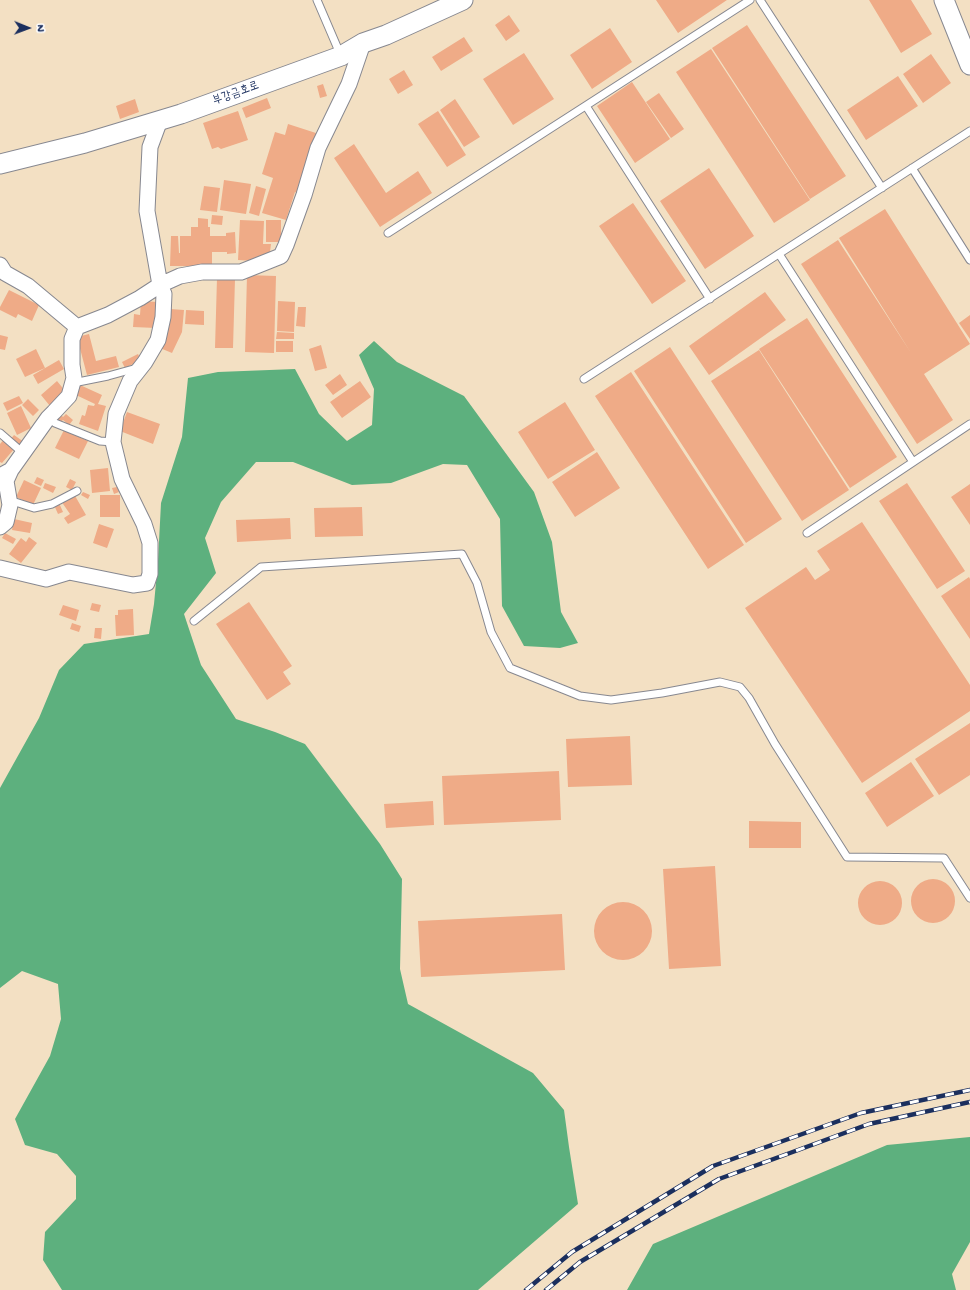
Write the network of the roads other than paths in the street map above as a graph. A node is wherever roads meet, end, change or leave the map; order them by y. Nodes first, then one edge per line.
1 (317, 0) edge
2 (463, 0) edge
3 (750, 0) edge
4 (760, 0) edge
5 (944, 0) edge
6 (363, 43) junction
7 (341, 56) junction
8 (970, 65) edge
9 (586, 106) junction
10 (160, 120) junction
11 (970, 131) edge
12 (0, 164) edge
13 (912, 168) junction
14 (882, 188) junction
15 (388, 233) dead end
16 (779, 254) junction
17 (970, 260) edge
18 (0, 266) edge
19 (160, 285) junction
20 (710, 299) junction
21 (77, 327) junction
22 (141, 367) junction
23 (584, 379) dead end
24 (73, 383) junction
25 (48, 418) junction
26 (970, 424) edge
27 (0, 433) edge
28 (113, 442) junction
29 (23, 453) junction
30 (913, 462) junction
31 (6, 473) edge
32 (77, 491) dead end
33 (9, 500) junction
34 (0, 527) edge
35 (807, 533) dead end
36 (0, 568) edge
37 (194, 621) dead end
38 (970, 898) edge

1 - 7 lane
2 - 6 street, 부강금호로
3 - 9 lane
4 - 14 lane
5 - 8 street
6 - 7 street, 부강금호로
6 - 19 street
7 - 10 street, 부강금호로
9 - 15 lane
9 - 20 lane
10 - 12 street, 부강금호로
10 - 19 street
11 - 13 lane
13 - 14 lane
13 - 17 lane
14 - 16 lane
16 - 20 lane
16 - 30 lane
18 - 21 street
19 - 21 street
19 - 22 street
20 - 23 lane
21 - 24 street
22 - 24 lane
22 - 28 street
24 - 25 street
25 - 28 lane
25 - 29 street
26 - 30 lane
27 - 29 lane
28 - 36 street
29 - 31 street
30 - 35 lane
31 - 33 street
32 - 33 lane
33 - 34 street
37 - 38 lane

